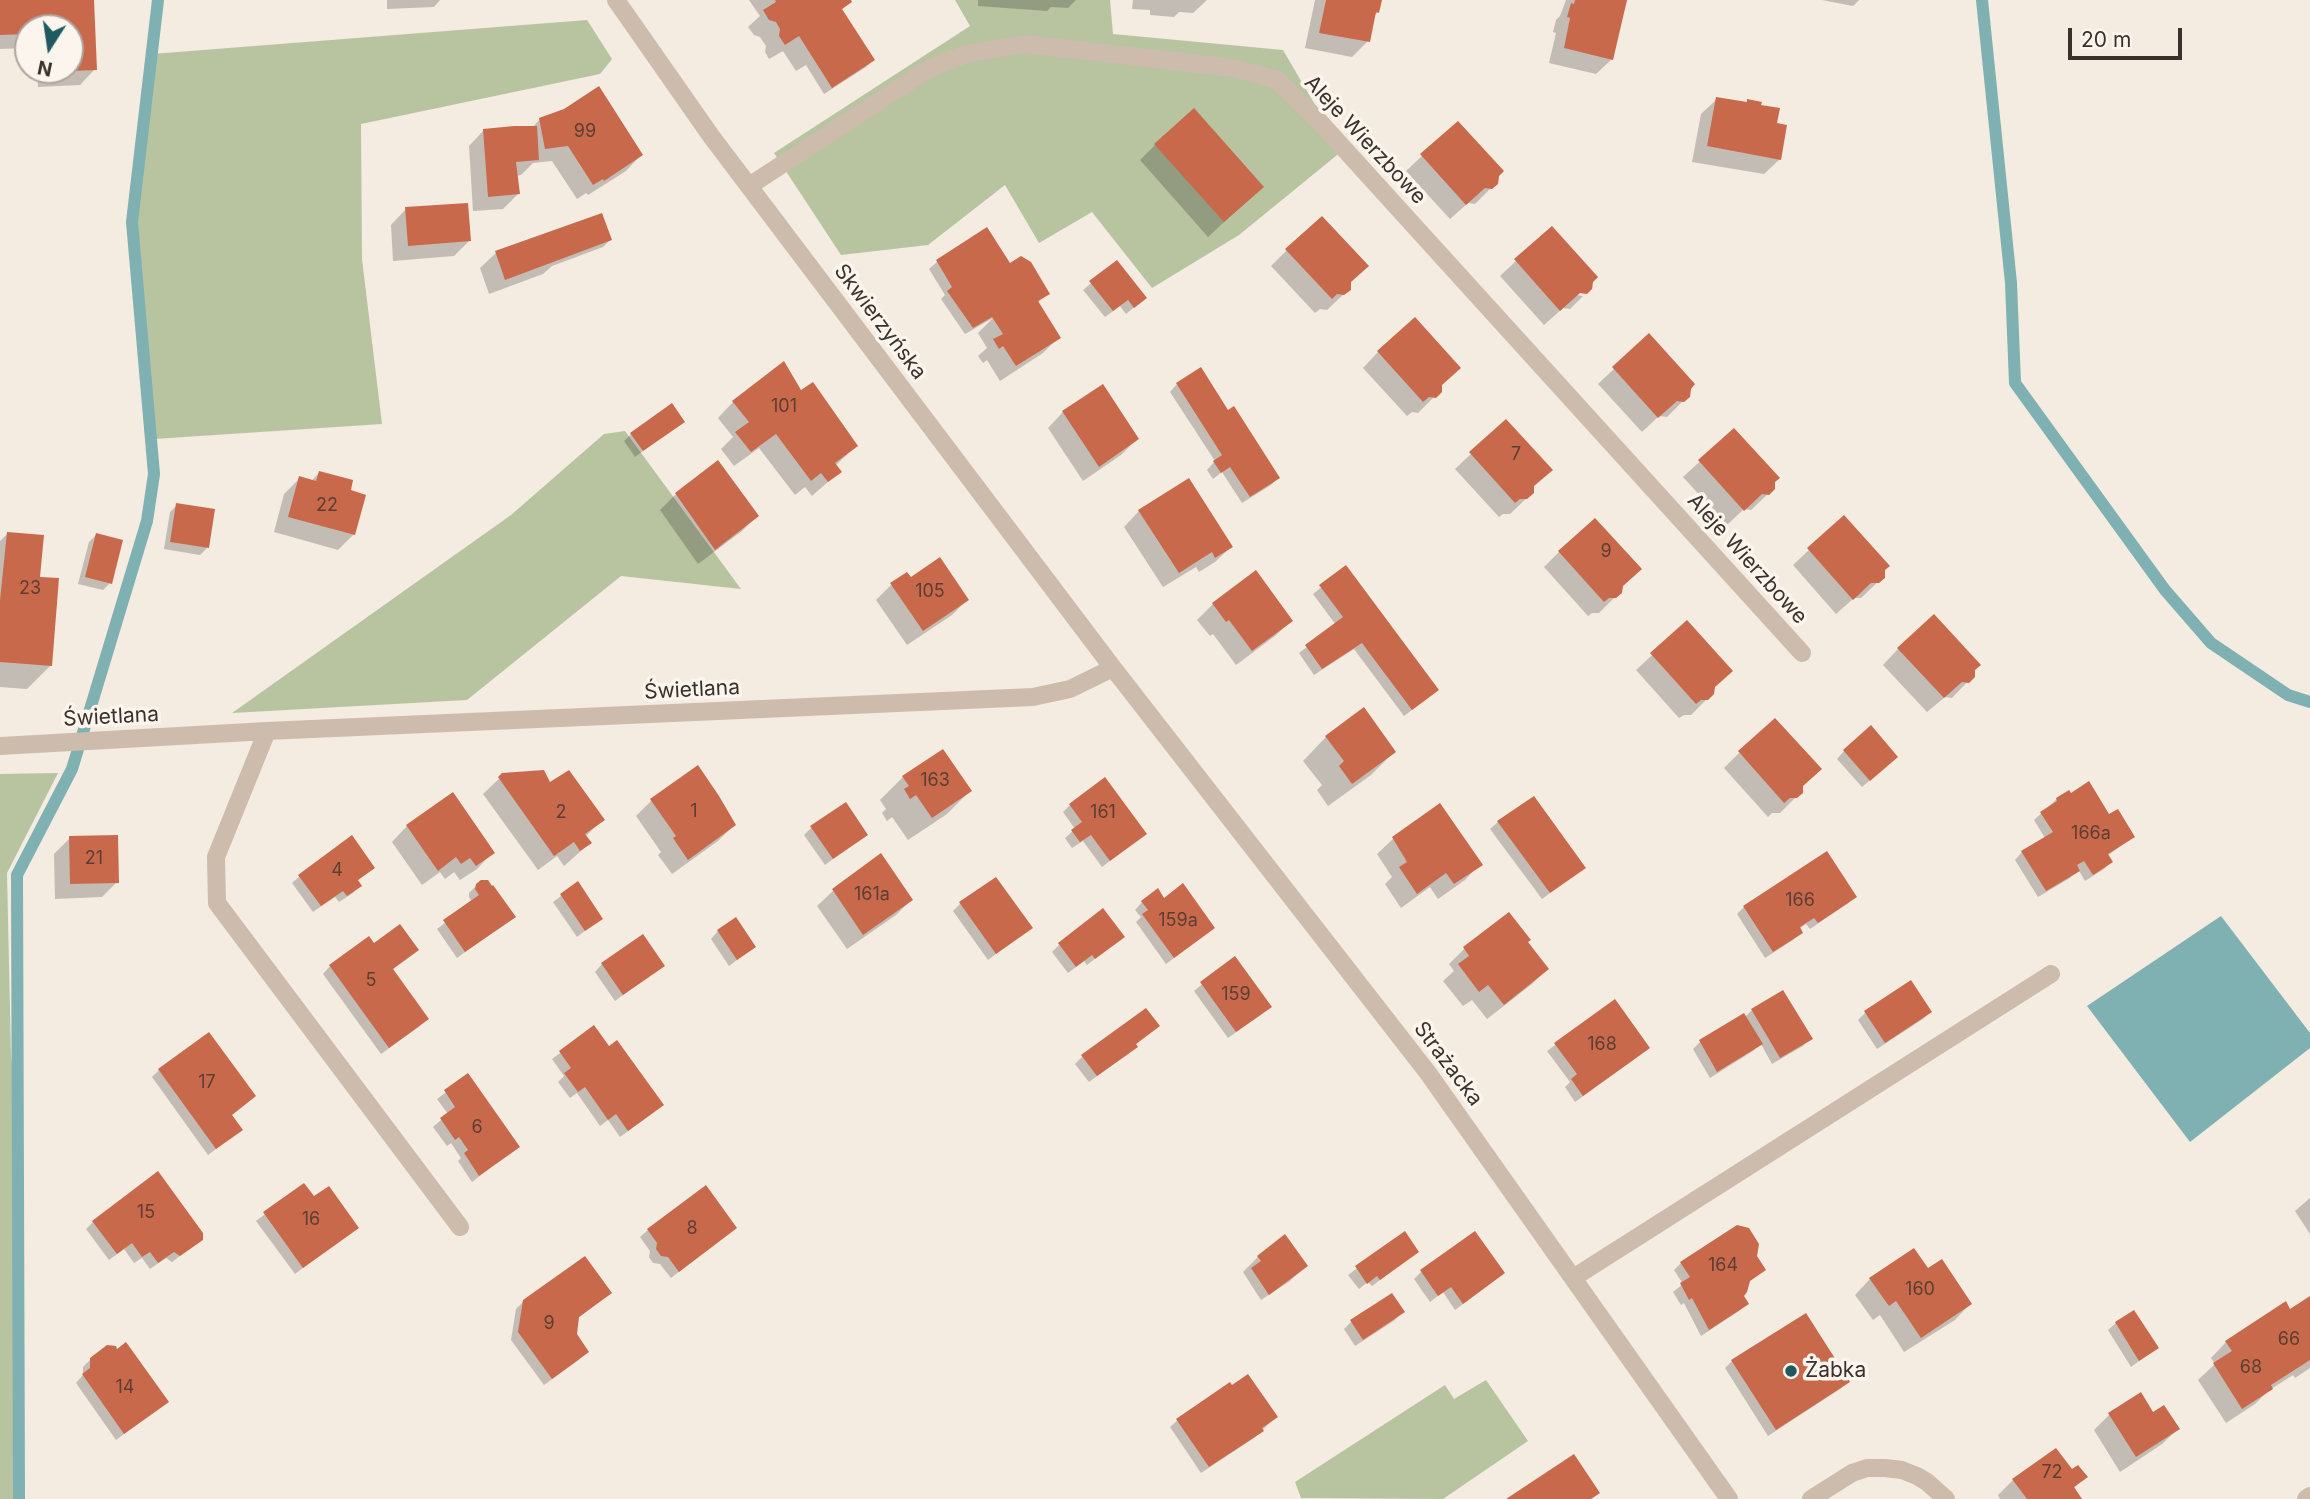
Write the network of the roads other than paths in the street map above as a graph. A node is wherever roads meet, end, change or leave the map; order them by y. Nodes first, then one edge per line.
1 (616, 0) edge
2 (749, 186) junction
3 (1802, 653) dead end
4 (1113, 668) junction
5 (267, 731) junction
6 (0, 746) edge
7 (2051, 974) dead end
8 (460, 1227) dead end
9 (1573, 1278) junction
10 (1729, 1499) edge
11 (1811, 1499) edge
12 (1946, 1499) edge

1 - 2 street, Skwierzyńska
2 - 3 street, Aleje Wierzbowe
2 - 4 street, Skwierzyńska
4 - 5 street, Świetlana
4 - 9 street, Strażacka
5 - 6 street, Świetlana
5 - 8 street
7 - 9 street
9 - 10 street, Strażacka
11 - 12 street

